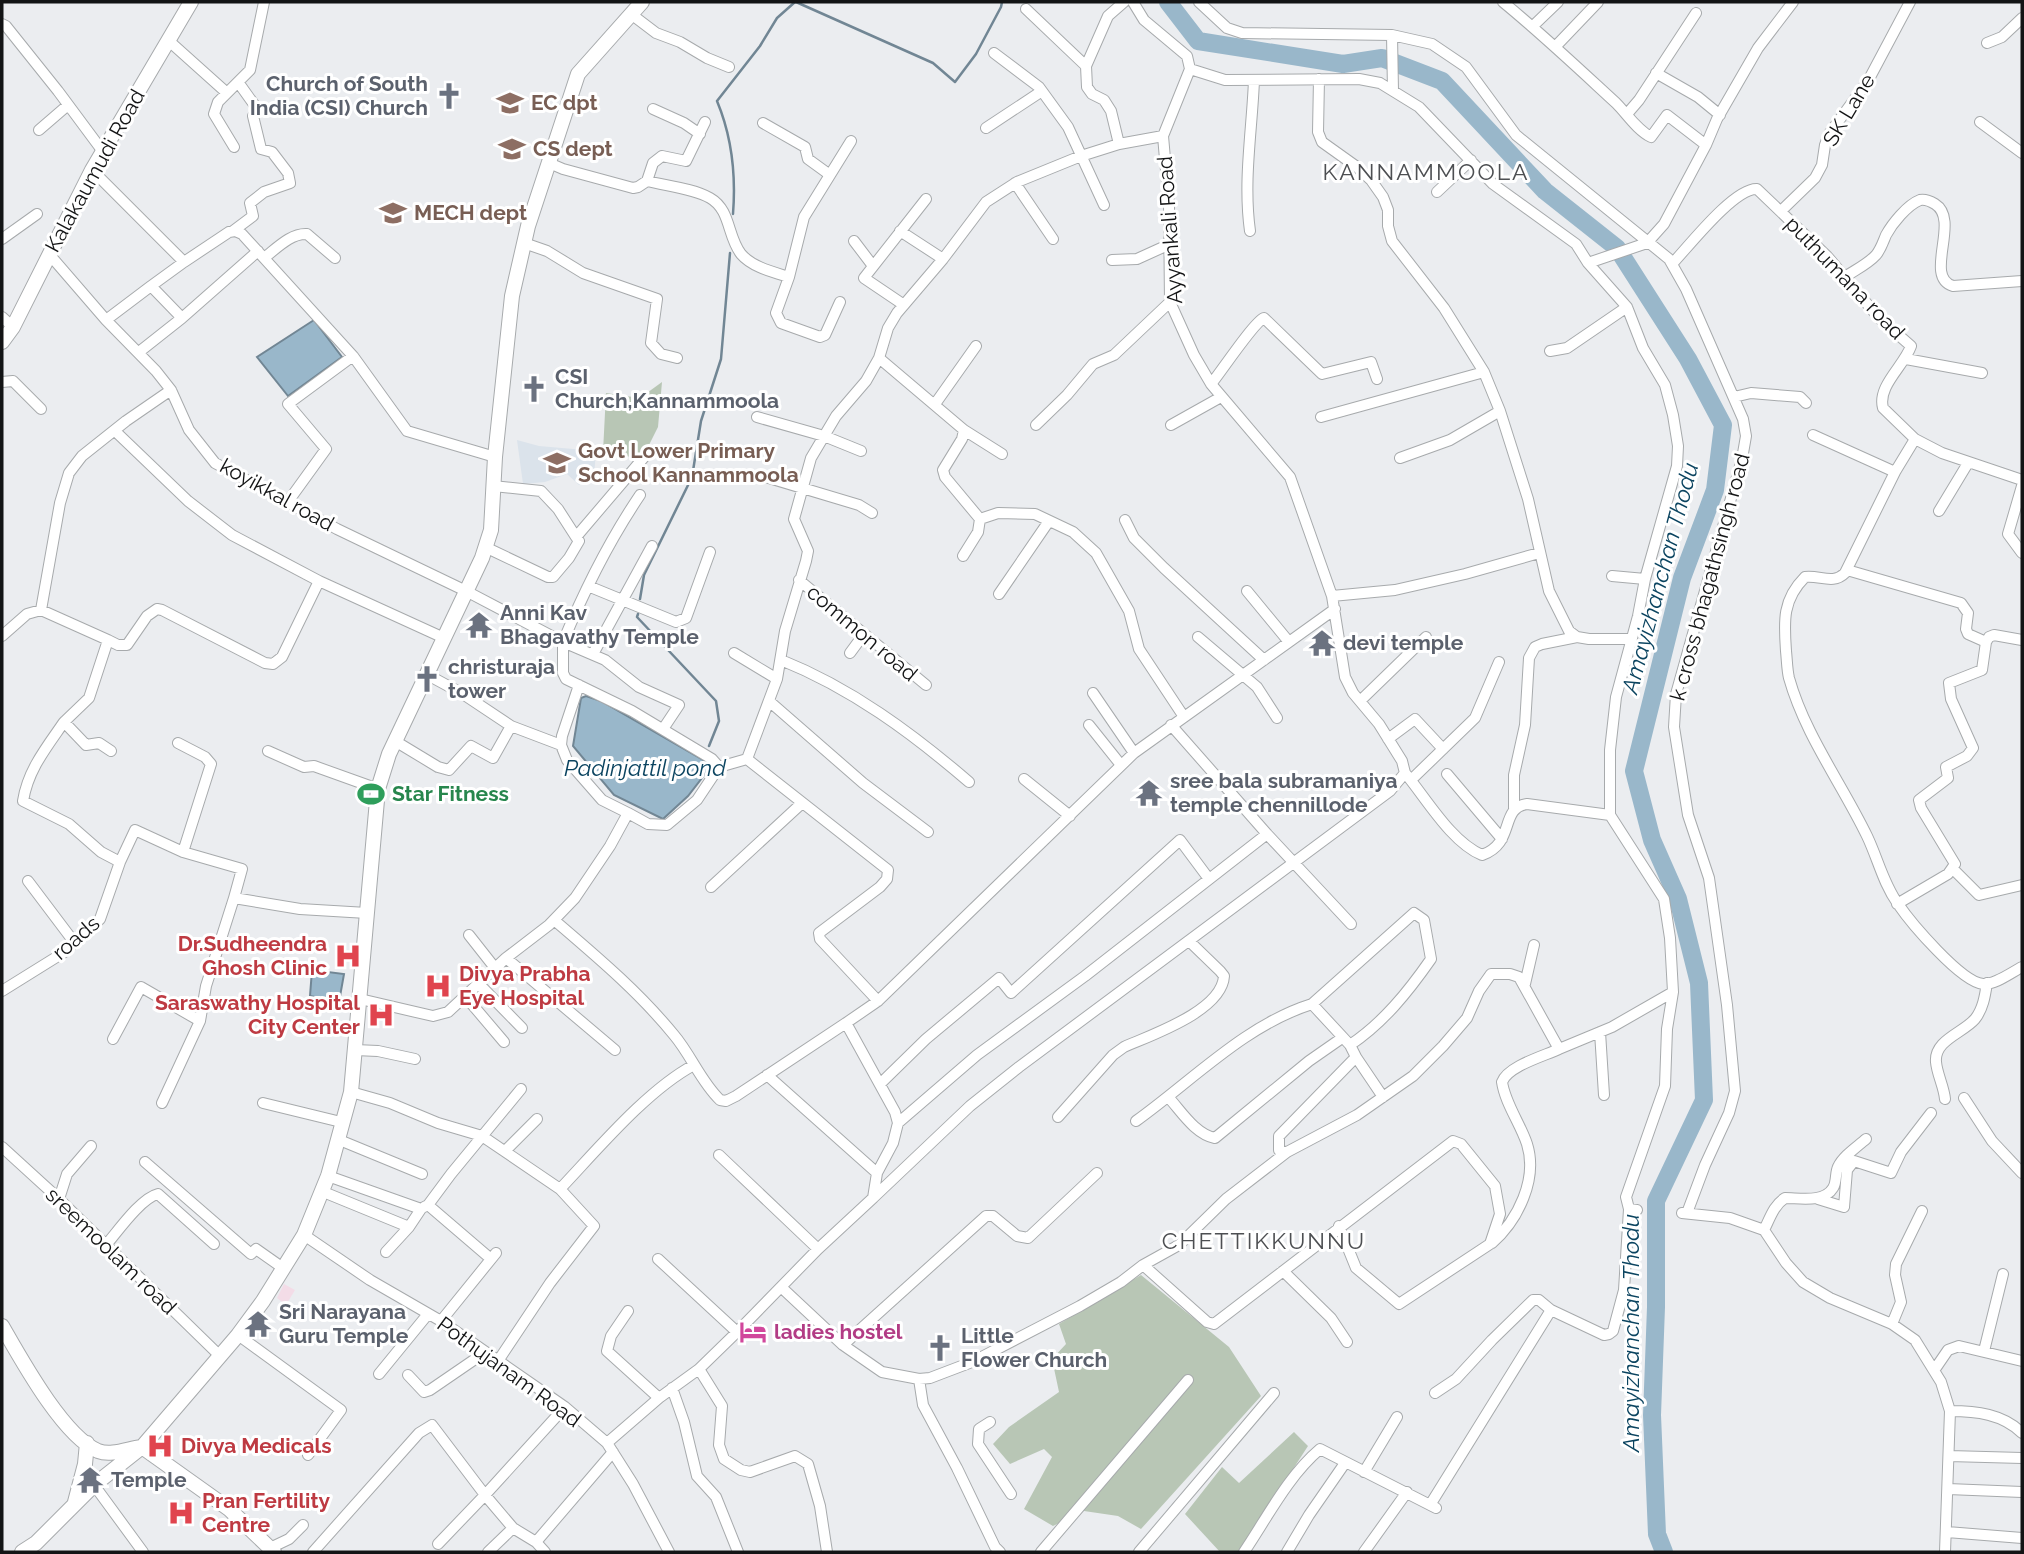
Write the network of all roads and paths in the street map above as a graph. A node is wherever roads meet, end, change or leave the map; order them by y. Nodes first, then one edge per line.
1 (264, 2) edge
2 (642, 2) edge
3 (1124, 2) edge
4 (1133, 2) edge
5 (1199, 2) edge
6 (1503, 2) edge
7 (1558, 2) edge
8 (1598, 2) edge
9 (1793, 2) edge
10 (1910, 2) edge
11 (189, 3) edge
12 (1026, 9) dead end
13 (1696, 13) dead end
14 (631, 14) junction
15 (2022, 18) edge
16 (2, 24) edge
17 (1533, 26) junction
18 (1392, 34) junction
19 (169, 41) junction
20 (1987, 43) dead end
21 (1555, 47) junction
22 (994, 53) dead end
23 (1086, 66) junction
24 (729, 67) dead end
25 (1190, 69) junction
26 (1656, 73) junction
27 (1319, 79) junction
28 (1254, 80) junction
29 (238, 82) junction
30 (1393, 91) junction
31 (1042, 92) junction
32 (227, 93) junction
33 (68, 105) junction
34 (653, 108) dead end
35 (1627, 114) junction
36 (1720, 114) junction
37 (705, 122) dead end
38 (1980, 122) dead end
39 (763, 123) dead end
40 (986, 128) dead end
41 (38, 130) dead end
42 (700, 134) junction
43 (1163, 136) junction
44 (851, 141) dead end
45 (1119, 144) junction
46 (1706, 145) junction
47 (234, 147) dead end
48 (104, 153) junction
49 (2022, 153) edge
50 (1081, 156) junction
51 (1471, 160) junction
52 (549, 163) junction
53 (92, 170) junction
54 (830, 175) junction
55 (647, 181) junction
56 (1015, 183) junction
57 (1437, 191) dead end
58 (926, 198) dead end
59 (1104, 205) dead end
60 (1781, 211) junction
61 (37, 214) dead end
62 (233, 231) junction
63 (900, 231) junction
64 (1250, 231) dead end
65 (2, 239) edge
66 (1054, 239) dead end
67 (854, 241) dead end
68 (524, 243) junction
69 (1647, 243) junction
70 (1170, 244) junction
71 (49, 254) junction
72 (261, 254) junction
73 (335, 258) dead end
74 (943, 259) junction
75 (1112, 260) dead end
76 (184, 262) junction
77 (1588, 263) junction
78 (1672, 264) junction
79 (873, 266) junction
80 (789, 277) junction
81 (1846, 277) junction
82 (2022, 281) edge
83 (151, 286) junction
84 (841, 302) dead end
85 (1170, 302) junction
86 (904, 305) junction
87 (1627, 307) junction
88 (183, 318) junction
89 (106, 320) junction
90 (7, 322) edge
91 (2, 342) edge
92 (976, 346) dead end
93 (1550, 351) dead end
94 (139, 352) junction
95 (353, 356) junction
96 (677, 358) dead end
97 (879, 358) junction
98 (1906, 359) junction
99 (1484, 372) junction
100 (1982, 373) dead end
101 (1377, 379) dead end
102 (2, 382) edge
103 (1210, 384) junction
104 (171, 390) junction
105 (1221, 397) junction
106 (1734, 397) junction
107 (1806, 402) dead end
108 (935, 404) junction
109 (41, 409) dead end
110 (1500, 411) junction
111 (1321, 416) dead end
112 (757, 417) dead end
113 (1036, 425) dead end
114 (1171, 425) dead end
115 (115, 430) junction
116 (964, 430) junction
117 (1813, 435) dead end
118 (824, 436) junction
119 (1915, 439) junction
120 (861, 451) dead end
121 (1002, 454) dead end
122 (645, 456) dead end
123 (495, 457) junction
124 (1400, 458) dead end
125 (1968, 463) junction
126 (1895, 472) junction
127 (758, 475) dead end
128 (2022, 480) edge
129 (493, 486) junction
130 (2022, 486) edge
131 (803, 487) junction
132 (639, 495) dead end
133 (287, 503) junction
134 (1938, 511) dead end
135 (872, 513) dead end
136 (980, 519) junction
137 (1125, 520) dead end
138 (1049, 521) junction
139 (576, 537) junction
140 (652, 546) dead end
141 (485, 547) junction
142 (710, 552) dead end
143 (1539, 553) junction
144 (2022, 553) edge
145 (963, 556) dead end
146 (1847, 570) junction
147 (1612, 576) dead end
148 (1645, 579) junction
149 (799, 580) junction
150 (319, 581) junction
151 (588, 586) junction
152 (466, 591) junction
153 (1247, 591) dead end
154 (999, 594) dead end
155 (1332, 596) junction
156 (622, 599) junction
157 (1335, 609) junction
158 (41, 610) junction
159 (864, 634) junction
160 (2, 636) edge
161 (1198, 637) dead end
162 (444, 638) junction
163 (1426, 638) dead end
164 (1577, 638) junction
165 (1631, 639) junction
166 (108, 640) junction
167 (2022, 640) edge
168 (563, 642) junction
169 (1289, 642) junction
170 (1986, 642) junction
171 (734, 653) dead end
172 (850, 653) dead end
173 (593, 654) junction
174 (781, 660) junction
175 (1264, 660) junction
176 (1499, 662) dead end
177 (426, 674) junction
178 (1243, 675) junction
179 (777, 679) junction
180 (579, 685) junction
181 (926, 685) dead end
182 (1093, 693) dead end
183 (769, 701) junction
184 (1360, 701) junction
185 (1184, 717) junction
186 (1277, 718) dead end
187 (64, 723) junction
188 (1089, 725) dead end
189 (1171, 725) junction
190 (512, 726) junction
191 (663, 729) junction
192 (1388, 739) junction
193 (395, 741) junction
194 (178, 743) dead end
195 (561, 746) junction
196 (1443, 749) junction
197 (111, 751) dead end
198 (268, 751) dead end
199 (1134, 753) junction
200 (747, 759) junction
201 (1121, 765) junction
202 (719, 767) junction
203 (1447, 774) dead end
204 (1408, 776) junction
205 (1024, 779) dead end
206 (969, 782) dead end
207 (378, 789) junction
208 (801, 804) junction
209 (1514, 808) junction
210 (628, 813) junction
211 (1610, 815) junction
212 (1070, 816) junction
213 (928, 832) dead end
214 (1267, 834) junction
215 (1502, 839) junction
216 (183, 852) junction
217 (120, 862) junction
218 (1294, 862) junction
219 (1953, 869) junction
220 (1209, 879) junction
221 (28, 880) dead end
222 (2022, 885) edge
223 (711, 887) dead end
224 (234, 898) junction
225 (1898, 904) junction
226 (367, 913) junction
227 (554, 920) junction
228 (1351, 924) dead end
229 (469, 935) dead end
230 (1189, 941) junction
231 (74, 942) junction
232 (1534, 944) dead end
233 (506, 958) junction
234 (2022, 967) edge
235 (495, 968) junction
236 (478, 983) junction
237 (1987, 983) junction
238 (1525, 984) junction
239 (2, 990) edge
240 (1673, 992) junction
241 (465, 996) junction
242 (360, 999) junction
243 (878, 1001) junction
244 (1312, 1004) junction
245 (200, 1021) junction
246 (846, 1023) junction
247 (522, 1028) dead end
248 (1600, 1031) junction
249 (113, 1039) dead end
250 (504, 1042) dead end
251 (1346, 1042) junction
252 (1559, 1049) junction
253 (355, 1050) junction
254 (615, 1050) dead end
255 (1356, 1058) junction
256 (415, 1059) dead end
257 (694, 1065) junction
258 (767, 1075) junction
259 (880, 1084) junction
260 (521, 1089) dead end
261 (351, 1092) junction
262 (1604, 1094) dead end
263 (1383, 1097) junction
264 (1169, 1098) junction
265 (1964, 1098) dead end
266 (1945, 1099) dead end
267 (162, 1103) dead end
268 (263, 1103) dead end
269 (1931, 1113) dead end
270 (1058, 1116) dead end
271 (537, 1119) dead end
272 (1136, 1121) dead end
273 (341, 1122) junction
274 (898, 1123) junction
275 (482, 1136) junction
276 (337, 1139) junction
277 (1866, 1139) dead end
278 (91, 1146) dead end
279 (2, 1147) edge
280 (505, 1151) junction
281 (1287, 1152) junction
282 (719, 1155) dead end
283 (145, 1162) dead end
284 (2022, 1172) edge
285 (1097, 1173) dead end
286 (422, 1174) dead end
287 (877, 1174) junction
288 (328, 1176) junction
289 (560, 1189) junction
290 (321, 1191) junction
291 (873, 1198) junction
292 (59, 1199) junction
293 (1818, 1199) junction
294 (425, 1207) junction
295 (1922, 1210) dead end
296 (409, 1227) junction
297 (1339, 1227) junction
298 (1764, 1230) junction
299 (304, 1235) junction
300 (214, 1244) dead end
301 (1490, 1244) junction
302 (106, 1245) junction
303 (817, 1248) junction
304 (386, 1252) dead end
305 (657, 1259) dead end
306 (1143, 1265) junction
307 (283, 1268) junction
308 (1283, 1271) junction
309 (2003, 1274) dead end
310 (781, 1287) junction
311 (1552, 1310) junction
312 (628, 1311) dead end
313 (428, 1314) junction
314 (442, 1321) junction
315 (1892, 1324) junction
316 (2, 1326) edge
317 (737, 1332) junction
318 (238, 1335) junction
319 (1347, 1342) dead end
320 (843, 1345) junction
321 (1984, 1351) junction
322 (484, 1353) junction
323 (220, 1356) junction
324 (498, 1360) junction
325 (2022, 1361) edge
326 (698, 1369) junction
327 (1935, 1369) junction
328 (379, 1374) dead end
329 (408, 1375) dead end
330 (919, 1379) junction
331 (1188, 1380) dead end
332 (672, 1388) junction
333 (1274, 1392) dead end
334 (1435, 1393) dead end
335 (659, 1398) junction
336 (565, 1407) junction
337 (1950, 1411) junction
338 (1397, 1417) dead end
339 (990, 1422) dead end
340 (2022, 1433) edge
341 (87, 1443) junction
342 (142, 1447) junction
343 (610, 1448) junction
344 (307, 1455) dead end
345 (1948, 1456) junction
346 (2022, 1458) edge
347 (1345, 1463) junction
348 (1364, 1472) junction
349 (94, 1485) junction
350 (1948, 1489) junction
351 (1407, 1492) junction
352 (2022, 1492) edge
353 (1011, 1494) dead end
354 (485, 1495) junction
355 (74, 1504) junction
356 (303, 1525) dead end
357 (513, 1528) junction
358 (1947, 1532) junction
359 (2022, 1538) edge
360 (536, 1542) junction
361 (438, 1544) dead end
362 (40, 1548) edge
363 (272, 1550) edge
364 (22, 1552) edge
365 (143, 1552) edge
366 (313, 1552) edge
367 (488, 1552) edge
368 (545, 1552) edge
369 (669, 1552) edge
370 (738, 1552) edge
371 (827, 1552) edge
372 (1000, 1552) edge
373 (1041, 1552) edge
374 (1139, 1552) edge
375 (1244, 1552) edge
376 (1287, 1552) edge
377 (1364, 1552) edge
378 (1945, 1552) edge

1 - 29 street
2 - 14 main road
3 - 23 street
4 - 25 street
5 - 18 street, k cross bhagathsingh road
6 - 17 street
7 - 17 street
8 - 21 street
9 - 36 street
10 - 60 street, SK Lane
11 - 19 main road, Kalakaumudi Road
12 - 23 street
13 - 26 street
14 - 24 street
14 - 52 main road
15 - 20 street
16 - 33 street
17 - 21 street
18 - 30 street
18 - 69 street, k cross bhagathsingh road
19 - 32 street
19 - 48 main road, Kalakaumudi Road
21 - 35 street
22 - 31 street
23 - 45 street
25 - 28 street
25 - 43 street, Ayyankali Road
26 - 35 street
26 - 36 street
27 - 28 street
27 - 30 street
27 - 99 street
28 - 64 street
29 - 32 street
29 - 62 street
30 - 51 street
31 - 40 street
31 - 50 street
32 - 47 street
33 - 41 street
33 - 48 street
34 - 42 street
35 - 46 street
36 - 46 street
37 - 42 street
38 - 49 street
39 - 54 street
42 - 55 street
43 - 45 street
43 - 70 street, Ayyankali Road
44 - 54 street
45 - 50 street
46 - 69 street
48 - 53 main road, Kalakaumudi Road
50 - 56 street
50 - 59 street
51 - 57 street
51 - 77 street
52 - 55 street
52 - 68 main road
53 - 71 main road, Kalakaumudi Road
53 - 76 street
54 - 80 street
55 - 80 street
56 - 66 street
56 - 74 street
58 - 63 street
60 - 78 street, puthumana road
60 - 81 street, puthumana road
61 - 65 street
62 - 72 street
62 - 76 street
63 - 74 street
63 - 79 street
67 - 79 street
68 - 96 street
68 - 123 main road
69 - 77 street
69 - 78 street, k cross bhagathsingh road
70 - 75 street
70 - 85 street, Ayyankali Road
71 - 89 street, koyikkal road
71 - 90 main road, Kalakaumudi Road
72 - 73 street
72 - 88 street
72 - 95 street
74 - 86 street
76 - 83 street
77 - 87 street
78 - 106 street, k cross bhagathsingh road
79 - 86 street
80 - 84 street
81 - 82 street
81 - 98 street, puthumana road
83 - 88 street
83 - 89 street
85 - 103 street, Ayyankali Road
85 - 113 street
86 - 97 street
87 - 93 street
87 - 148 street
88 - 94 street
89 - 94 street, koyikkal road
90 - 91 main road, Kalakaumudi Road
92 - 108 street
94 - 104 street, koyikkal road
95 - 123 street
95 - 133 street
97 - 108 street
97 - 118 street
98 - 100 street
98 - 119 street, puthumana road
99 - 110 street
99 - 111 street
101 - 103 street
102 - 109 street
103 - 105 street, Ayyankali Road
104 - 115 street
104 - 133 street, koyikkal road
105 - 114 street
105 - 155 street, Ayyankali Road
106 - 107 street
106 - 298 street, k cross bhagathsingh road
108 - 116 street
110 - 124 street
110 - 143 street
112 - 118 street
115 - 150 street
115 - 158 street
116 - 121 street
116 - 136 street
117 - 126 street
118 - 120 street
118 - 131 street
119 - 125 street, puthumana road
119 - 126 street
122 - 139 street
123 - 129 main road
125 - 128 street, puthumana road
125 - 134 street
126 - 146 street
127 - 131 street
129 - 139 street
129 - 141 main road
130 - 144 street
131 - 135 street
131 - 149 street
132 - 151 street
133 - 152 street, koyikkal road
136 - 138 street
136 - 145 street
137 - 175 street
138 - 154 street
138 - 185 street
139 - 141 street
140 - 156 street
141 - 152 main road
142 - 156 street
143 - 155 street
143 - 164 street
146 - 170 street
146 - 225 street
147 - 148 street
148 - 165 street
149 - 159 street, common road
149 - 174 street
150 - 162 street
150 - 166 street
151 - 156 street
151 - 168 street
152 - 162 main road
152 - 168 street, koyikkal road
153 - 169 street
155 - 157 street, Ayyankali Road
156 - 173 street
157 - 169 street
157 - 184 street, Ayyankali Road
158 - 160 street
158 - 166 street
159 - 172 street
159 - 181 street, common road
161 - 178 street
162 - 177 main road
163 - 184 street
164 - 165 street
164 - 209 street
165 - 211 street
166 - 187 street
167 - 170 street
168 - 173 street, koyikkal road
168 - 180 street
169 - 175 street
170 - 219 street
171 - 179 street
173 - 191 street, koyikkal road
174 - 179 street
174 - 206 street
175 - 178 street
176 - 196 street
177 - 190 street
177 - 193 main road
178 - 185 street
178 - 186 street
179 - 183 street
180 - 191 street
180 - 195 street
182 - 199 street
183 - 200 street
183 - 213 street
184 - 192 street, Ayyankali Road
185 - 189 street
187 - 197 street
187 - 217 street
188 - 201 street
189 - 199 street
189 - 214 street
190 - 193 street
190 - 195 street
191 - 202 street
192 - 196 street
192 - 204 street, Ayyankali Road
193 - 207 main road
194 - 216 street
195 - 210 street
196 - 204 street
198 - 207 street
199 - 201 street
200 - 202 street
200 - 208 street
201 - 212 street
202 - 210 street
203 - 215 street
204 - 215 street, Ayyankali Road
204 - 218 street
205 - 212 street
207 - 226 main road
208 - 223 street
208 - 243 street
209 - 211 street
209 - 215 street
210 - 227 street
211 - 240 street
212 - 243 street
214 - 218 street
214 - 220 street
216 - 217 street, roads
216 - 224 street
217 - 231 street, roads
218 - 228 street
218 - 230 street
219 - 222 street
219 - 225 street
220 - 259 street
220 - 274 street
221 - 231 street
224 - 226 street
224 - 245 street
225 - 237 street
226 - 242 main road
227 - 233 street
227 - 257 street
229 - 235 street
230 - 270 street
230 - 291 street
231 - 239 street, roads
232 - 238 street
233 - 235 street
233 - 254 street
234 - 237 street
235 - 236 street
236 - 241 street
236 - 247 street
237 - 266 street
238 - 252 street
238 - 263 street
240 - 248 street
240 - 311 street
241 - 242 street
241 - 250 street
242 - 253 main road
243 - 246 street
244 - 251 street
244 - 251 street
244 - 264 street
245 - 249 street
245 - 267 street
246 - 258 street
246 - 259 street
248 - 252 street
248 - 262 street
251 - 255 street
251 - 264 street
252 - 301 street
253 - 256 street
253 - 261 main road
255 - 263 street
255 - 281 street
257 - 258 street
257 - 289 street
258 - 287 street
259 - 274 street
260 - 275 street
261 - 273 main road
261 - 275 street
263 - 281 street
264 - 272 street
265 - 284 street
268 - 273 street
269 - 293 street
271 - 280 street
273 - 276 main road
274 - 287 street
275 - 280 street
275 - 294 street
276 - 286 street
276 - 288 main road
277 - 293 street
278 - 292 street
279 - 292 street, sreemoolam road
280 - 289 street
281 - 306 street
282 - 303 street
283 - 307 street
285 - 320 street
287 - 291 street
288 - 290 main road
288 - 294 street
289 - 324 street
290 - 296 street
290 - 299 main road
291 - 303 street
292 - 302 street, sreemoolam road
293 - 298 street
294 - 296 street
294 - 314 street
295 - 315 street
296 - 304 street
297 - 301 street
297 - 301 street
297 - 308 street
298 - 315 street
299 - 307 main road
299 - 313 street, Pothujanam Road
300 - 302 street
302 - 323 street, sreemoolam road
303 - 310 street
305 - 317 street
306 - 308 street
306 - 330 street
307 - 318 main road
308 - 319 street
309 - 321 street
310 - 317 street
310 - 320 street
311 - 334 street
311 - 351 street
312 - 335 street
313 - 314 street, Pothujanam Road
313 - 328 street
314 - 322 street, Pothujanam Road
315 - 327 street
316 - 341 main road
317 - 326 street
318 - 323 main road
318 - 344 street
320 - 330 street
321 - 325 street
321 - 327 street
322 - 324 street, Pothujanam Road
322 - 329 street
323 - 342 main road
324 - 336 street, Pothujanam Road
326 - 332 street
326 - 371 street
327 - 337 street
330 - 372 street
331 - 373 street
332 - 335 street
332 - 370 street
333 - 374 street
335 - 343 street
336 - 343 street, Pothujanam Road
336 - 354 street
337 - 340 street
337 - 345 street
338 - 348 street
339 - 353 street
341 - 342 main road
341 - 355 main road
342 - 349 main road
342 - 363 main road
343 - 360 street
343 - 369 street, Pothujanam Road
345 - 346 street
345 - 350 street
347 - 348 street
347 - 375 street
347 - 376 street
348 - 351 street
349 - 355 main road
349 - 365 street
350 - 352 street
350 - 358 street
351 - 377 street
354 - 357 street
354 - 361 street
354 - 366 street
355 - 362 main road
356 - 363 street
357 - 360 street
357 - 367 street
358 - 359 street
358 - 378 street
360 - 368 street
362 - 364 main road

